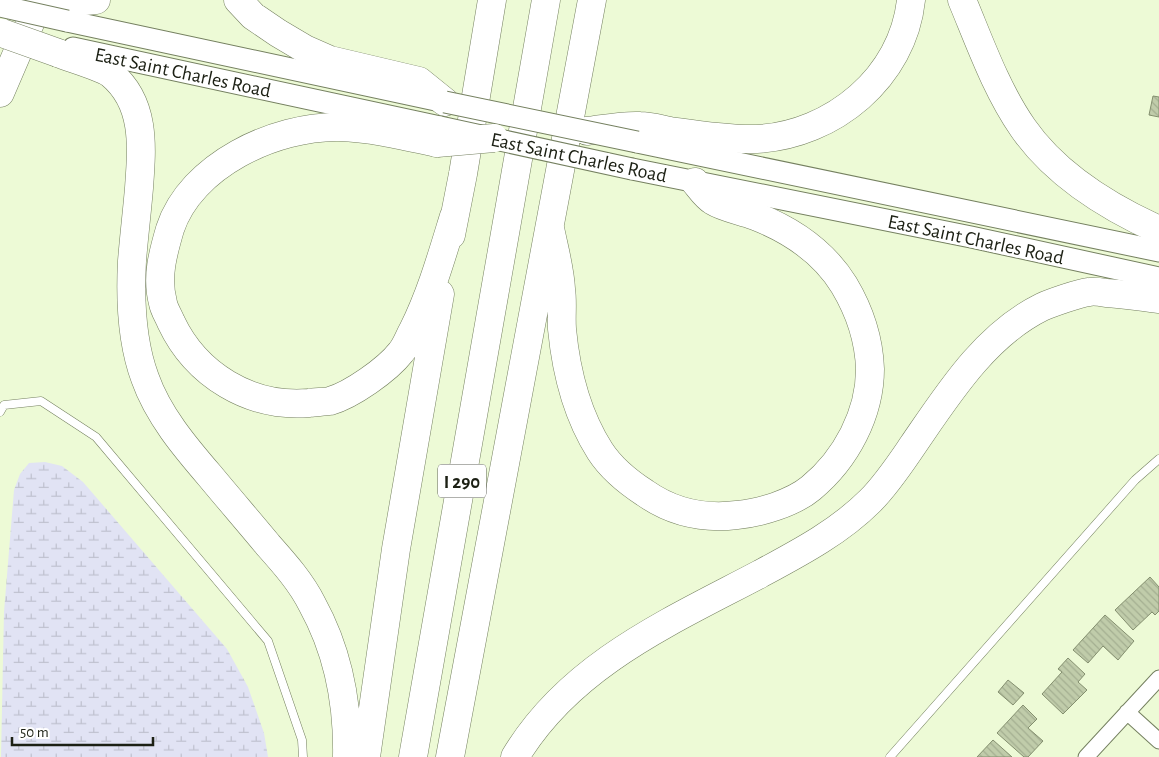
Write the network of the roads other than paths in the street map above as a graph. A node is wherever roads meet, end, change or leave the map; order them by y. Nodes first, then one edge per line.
1 (13, 0) edge
2 (40, 0) edge
3 (238, 0) edge
4 (492, 0) edge
5 (546, 0) edge
6 (911, 0) edge
7 (962, 0) edge
8 (0, 6) edge
9 (75, 6) edge
10 (592, 7) edge
11 (1, 33) edge
12 (59, 49) junction
13 (0, 62) edge
14 (0, 93) edge
15 (441, 124) junction
16 (587, 131) joint
17 (638, 134) junction
18 (494, 138) joint
19 (695, 182) junction
20 (454, 216) junction
21 (550, 228) junction
22 (1159, 230) edge
23 (1159, 250) edge
24 (1159, 278) edge
25 (1159, 299) edge
26 (0, 412) edge
27 (1159, 459) edge
28 (1159, 678) edge
29 (1128, 712) junction
30 (1159, 741) edge
31 (303, 757) edge
32 (347, 757) edge
33 (366, 757) edge
34 (413, 757) edge
35 (450, 757) edge
36 (515, 757) edge
37 (890, 757) edge
38 (1086, 757) edge

1 - 13 highway
2 - 14 highway
3 - 15 highway
4 - 20 highway
5 - 34 highway, I 290
6 - 17 highway
7 - 22 highway
8 - 9 main road, East Saint Charles Road, bridge
9 - 15 main road, East Saint Charles Road
10 - 21 highway, I 290
11 - 12 highway, bridge
12 - 15 main road, East Saint Charles Road
12 - 32 highway
15 - 16 main road, East Saint Charles Road, bridge
15 - 18 highway, bridge
15 - 20 highway
16 - 17 highway
17 - 23 main road, East Saint Charles Road
18 - 19 main road, East Saint Charles Road, bridge
19 - 21 highway
19 - 24 main road, East Saint Charles Road
20 - 33 highway
21 - 35 highway, I 290
25 - 36 highway
26 - 31 lane
27 - 37 lane
28 - 29 street
29 - 30 street
29 - 38 street

